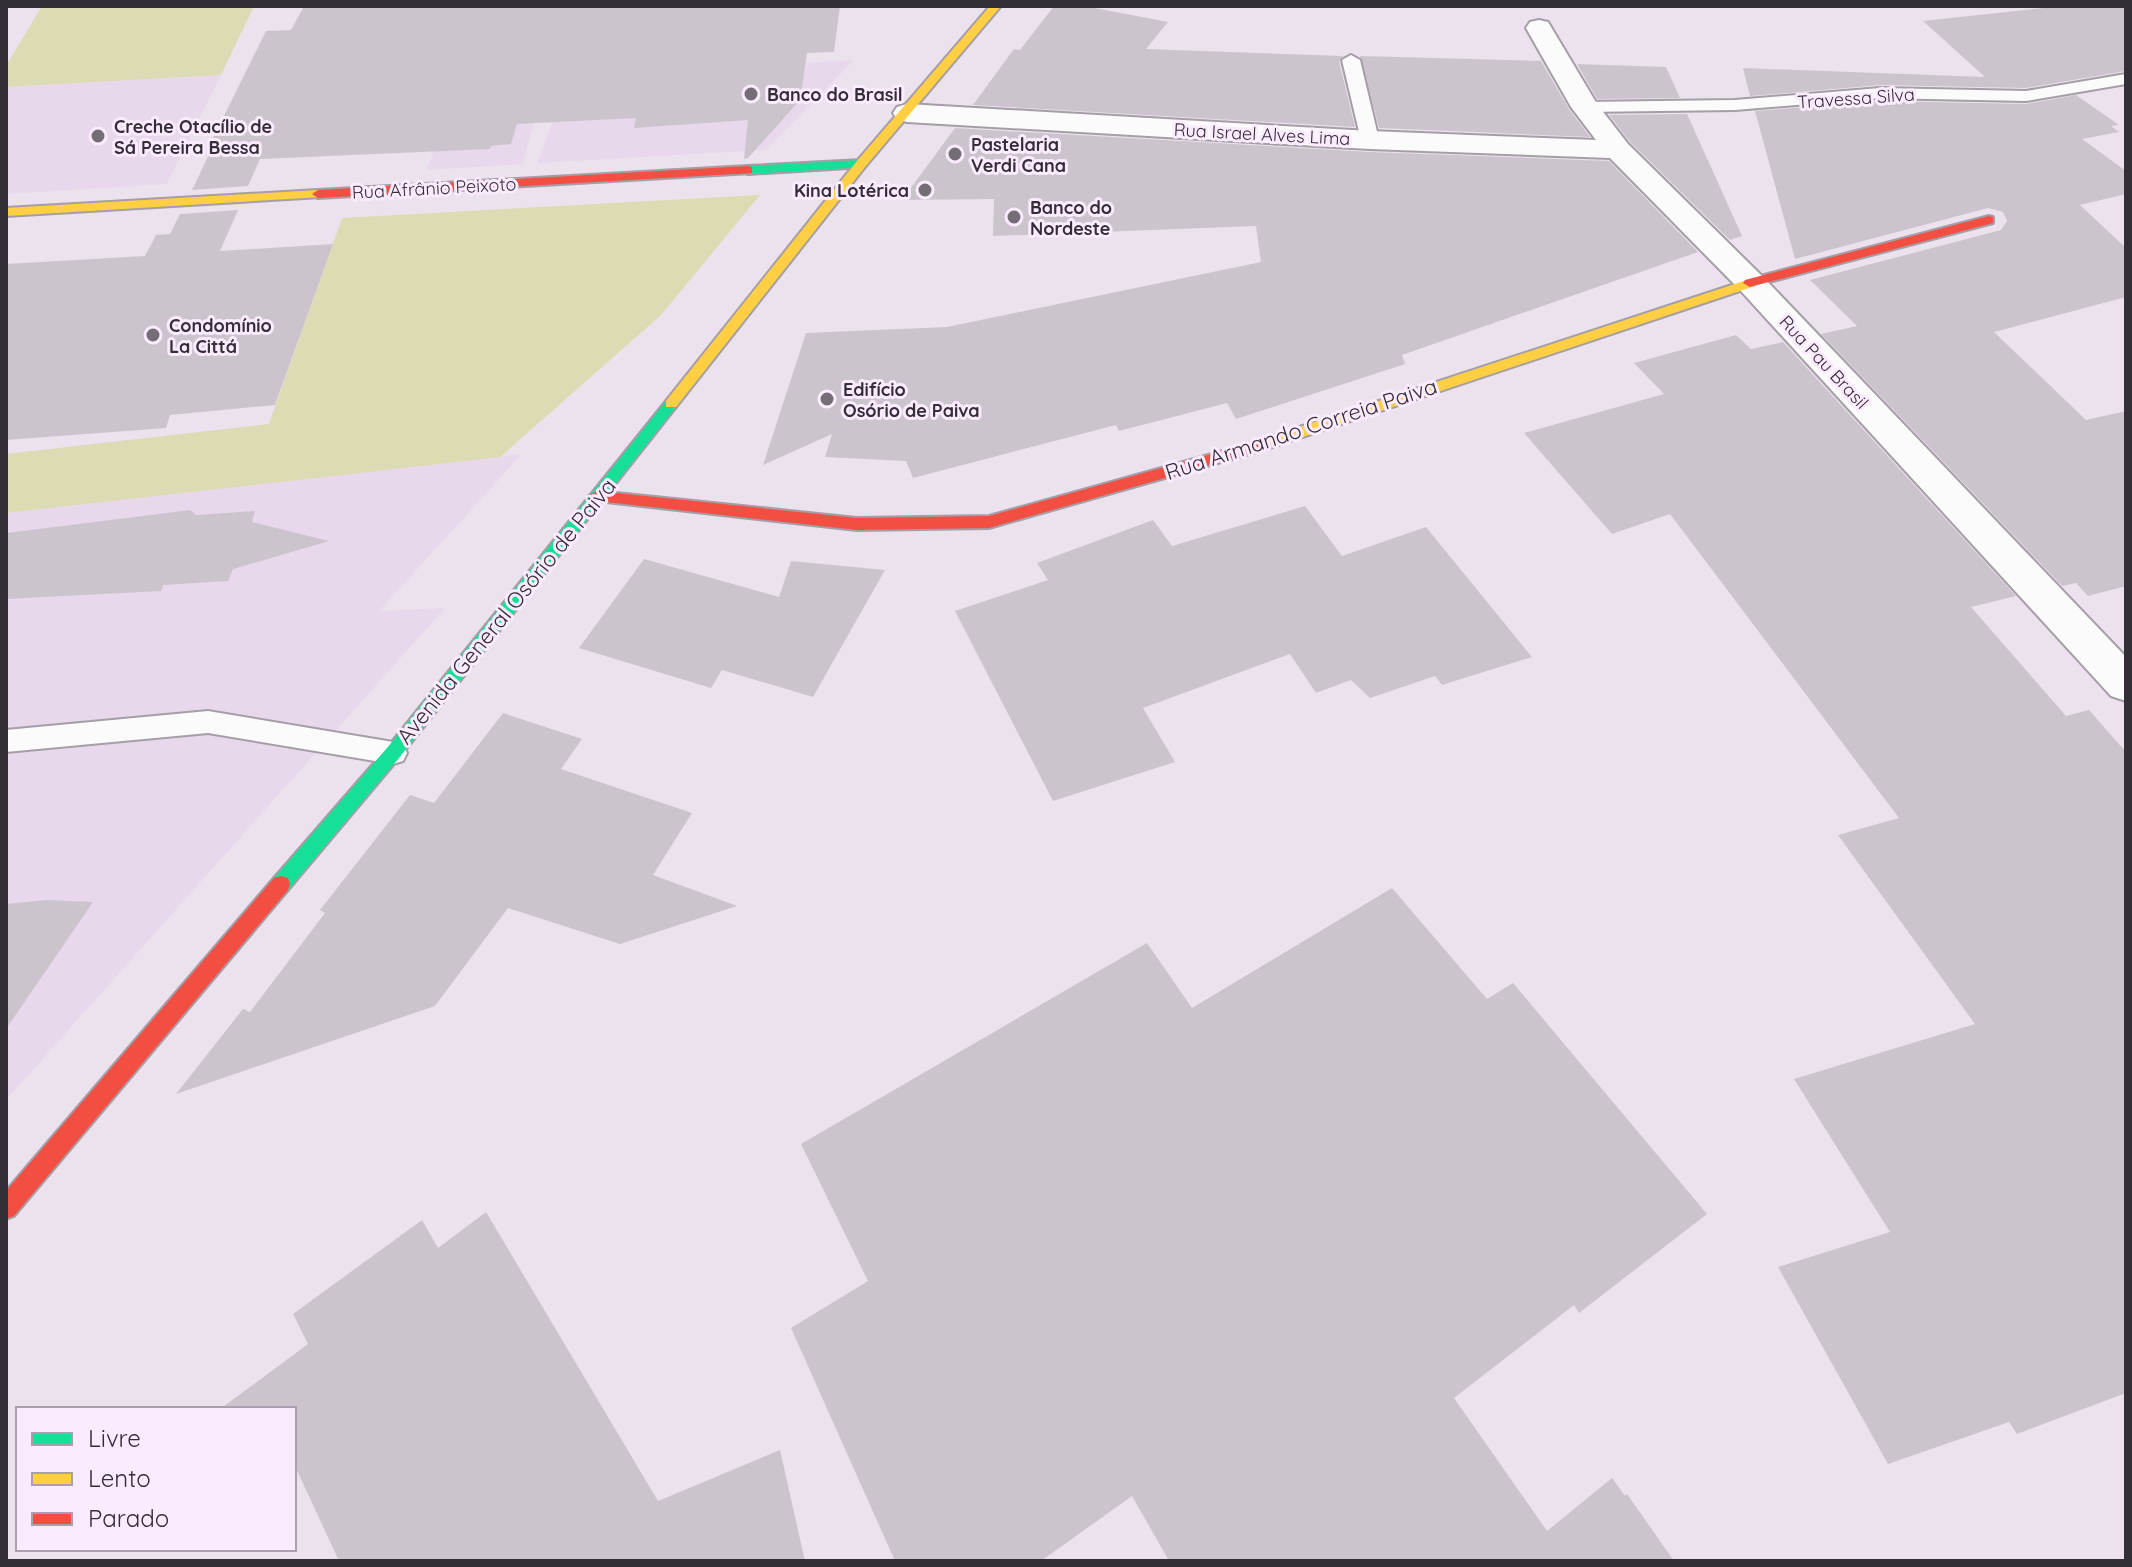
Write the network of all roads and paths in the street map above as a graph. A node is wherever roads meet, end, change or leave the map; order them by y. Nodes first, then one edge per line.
1 (996, 6) edge
2 (1539, 28) dead end
3 (1351, 60) dead end
4 (2126, 79) edge
5 (1585, 107) junction
6 (907, 113) junction
7 (1370, 140) junction
8 (1618, 150) junction
9 (861, 164) junction
10 (6, 212) edge
11 (1989, 220) dead end
12 (1751, 283) junction
13 (597, 496) junction
14 (2107, 639) edge
15 (2126, 684) edge
16 (6, 741) edge
17 (393, 753) junction
18 (12, 1192) edge

1 - 6 street, Avenida General Osório de Paiva
2 - 5 street, Rua Pau Brasil
3 - 7 lane
4 - 5 lane, Travessa Silva
5 - 8 street, Rua Pau Brasil
6 - 7 street, Rua Israel Alves Lima
6 - 9 street, Avenida General Osório de Paiva
7 - 8 street, Rua Israel Alves Lima
8 - 12 street, Rua Pau Brasil
9 - 10 street, Rua Afrânio Peixoto
9 - 13 street, Avenida General Osório de Paiva
11 - 12 street, Rua Armando Correia Paiva
12 - 13 street, Rua Armando Correia Paiva
12 - 14 street, Rua Pau Brasil
13 - 17 street, Avenida General Osório de Paiva
14 - 15 street, Rua Pau Brasil
16 - 17 lane
17 - 18 street, Avenida General Osório de Paiva

